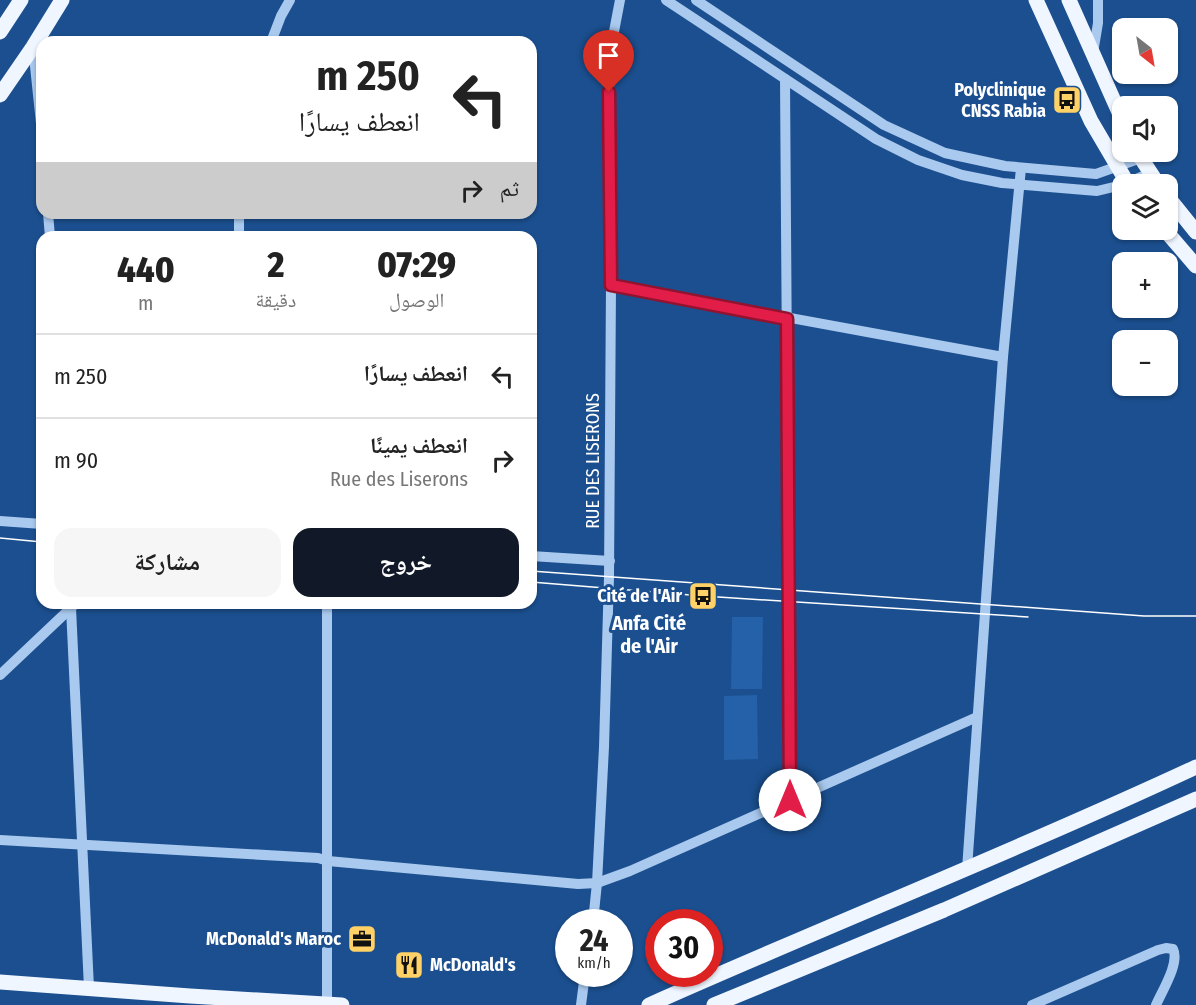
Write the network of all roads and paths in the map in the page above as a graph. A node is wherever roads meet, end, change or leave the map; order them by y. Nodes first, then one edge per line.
1 (21, 0) edge
2 (62, 0) edge
3 (290, 0) edge
4 (620, 0) edge
5 (666, 0) edge
6 (696, 0) edge
7 (1036, 0) edge
8 (1069, 0) edge
9 (1098, 0) edge
10 (0, 32) edge
11 (40, 36) edge
12 (273, 36) edge
13 (36, 42) edge
14 (33, 47) junction
15 (1092, 53) junction
16 (36, 76) edge
17 (785, 79) junction
18 (0, 95) edge
19 (1112, 97) edge
20 (1128, 162) edge
21 (1021, 168) junction
22 (1117, 169) junction
23 (1120, 174) edge
24 (1019, 184) junction
25 (1112, 187) edge
26 (1178, 210) edge
27 (1196, 232) edge
28 (1174, 240) edge
29 (1196, 266) edge
30 (611, 285) junction
31 (787, 319) junction
32 (1003, 357) junction
33 (0, 521) edge
34 (36, 524) edge
35 (537, 556) edge
36 (610, 561) junction
37 (69, 609) edge
38 (73, 609) edge
39 (327, 609) edge
40 (0, 675) edge
41 (977, 717) junction
42 (1196, 767) edge
43 (1196, 799) edge
44 (790, 800) junction
45 (0, 840) edge
46 (82, 844) junction
47 (328, 861) junction
48 (967, 869) junction
49 (597, 883) junction
50 (594, 909) edge
51 (0, 982) edge
52 (582, 987) edge
53 (89, 988) junction
54 (579, 1003) edge
55 (334, 1004) edge
56 (649, 1005) edge
57 (714, 1005) edge
58 (1032, 1005) edge
59 (1156, 1005) edge

1 - 10 main road
2 - 11 main road
3 - 12 street
4 - 30 street, RUE DES LISERONS
5 - 17 street
6 - 21 street
7 - 22 main road
8 - 15 main road
9 - 15 street
13 - 14 main road
14 - 16 street
14 - 18 main road
15 - 19 main road
17 - 24 street
17 - 31 street
20 - 22 street
21 - 22 street
21 - 24 street
22 - 23 main road
24 - 25 street
24 - 32 street
26 - 27 main road
28 - 29 main road
30 - 31 street
30 - 36 street, RUE DES LISERONS
31 - 32 street
31 - 44 street
32 - 41 street
33 - 34 street
35 - 36 street
36 - 49 street, RUE DES LISERONS
37 - 40 street
38 - 46 street
39 - 47 street
41 - 44 street
41 - 48 street
42 - 48 main road
43 - 57 main road
44 - 49 street
45 - 46 street
46 - 47 street
46 - 53 street
47 - 49 street
47 - 55 street
48 - 56 main road
49 - 50 street, RUE DES LISERONS
51 - 53 main road
52 - 54 street
53 - 55 main road
58 - 59 street

